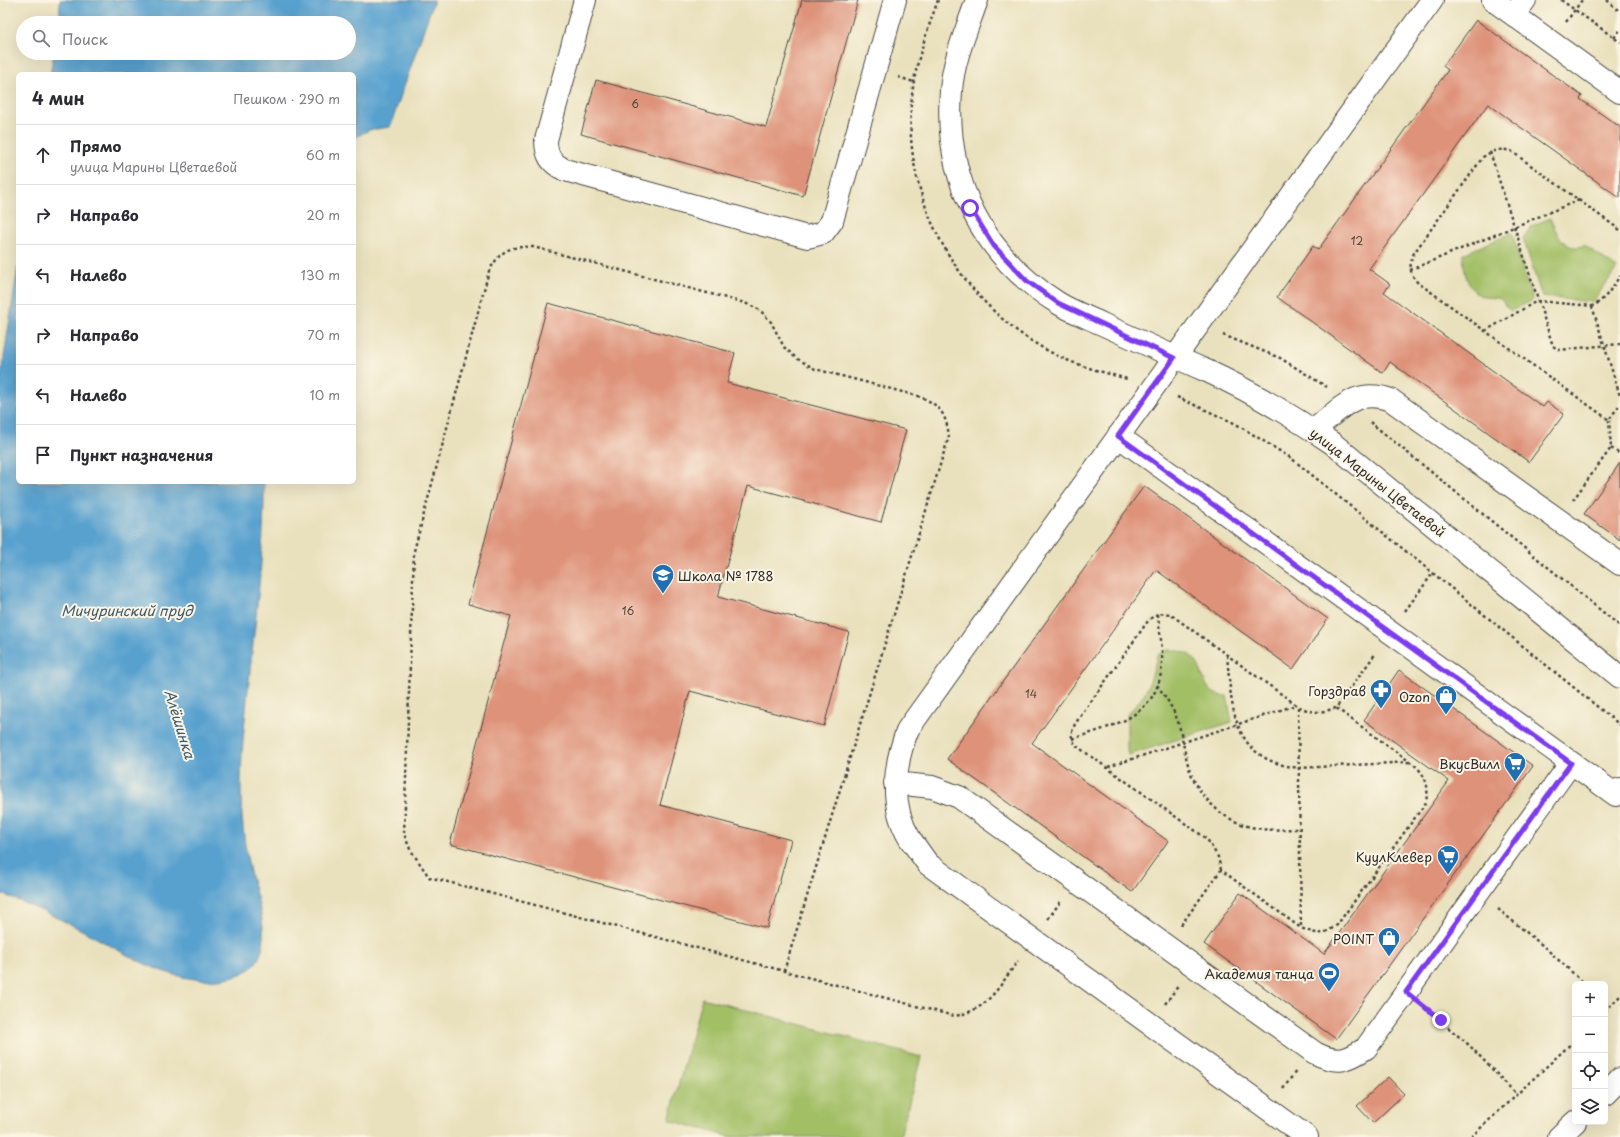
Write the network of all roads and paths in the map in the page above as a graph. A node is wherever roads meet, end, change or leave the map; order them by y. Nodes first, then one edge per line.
1 (585, 0) edge
2 (895, 0) edge
3 (977, 0) edge
4 (1432, 0) edge
5 (1493, 0) edge
6 (1561, 0) edge
7 (1607, 0) edge
8 (1519, 7) edge
9 (1620, 12) edge
10 (1620, 30) edge
11 (1614, 38) junction
12 (1620, 42) edge
13 (1620, 92) edge
14 (1490, 152) junction
15 (1579, 200) junction
16 (1514, 227) junction
17 (1620, 230) edge
18 (1410, 270) junction
19 (1620, 276) edge
20 (1537, 301) junction
21 (1592, 306) junction
22 (1198, 325) junction
23 (1485, 331) junction
24 (1620, 344) edge
25 (1604, 346) junction
26 (1174, 358) junction
27 (1620, 396) edge
28 (1347, 404) junction
29 (1620, 404) edge
30 (1609, 420) junction
31 (1314, 430) junction
32 (1118, 436) junction
33 (1611, 448) junction
34 (1620, 454) edge
35 (1576, 496) dead end
36 (1620, 564) edge
37 (1158, 614) junction
38 (1620, 626) edge
39 (1376, 653) dead end
40 (1226, 655) junction
41 (1620, 677) edge
42 (1157, 685) junction
43 (1297, 706) junction
44 (1336, 708) junction
45 (1236, 725) junction
46 (1072, 739) junction
47 (1182, 743) junction
48 (1410, 762) junction
49 (1571, 763) junction
50 (1108, 768) junction
51 (1299, 768) junction
52 (896, 783) junction
53 (1620, 789) edge
54 (1300, 829) junction
55 (1221, 870) junction
56 (1076, 881) junction
57 (1476, 894) junction
58 (1180, 926) dead end
59 (1301, 928) junction
60 (1033, 940) junction
61 (1193, 965) junction
62 (784, 971) junction
63 (1582, 981) edge
64 (1002, 982) dead end
65 (1406, 992) junction
66 (1620, 996) edge
67 (1609, 1007) edge
68 (1150, 1024) junction
69 (1572, 1043) edge
70 (1311, 1050) junction
71 (1620, 1079) edge
72 (1608, 1091) edge
73 (1517, 1095) junction
74 (1268, 1109) junction
75 (1572, 1125) edge
76 (1308, 1137) edge
77 (1471, 1137) edge
78 (1559, 1137) edge

1 - 2 street
3 - 26 street, улица Марины Цветаевой
4 - 22 street
5 - 8 street
6 - 11 path
7 - 9 path
8 - 13 street
10 - 11 path
11 - 12 path
14 - 15 path
14 - 16 path
14 - 18 path
15 - 16 path
15 - 17 path
16 - 18 path
16 - 20 path
18 - 23 path
19 - 21 path
20 - 21 path
20 - 23 path
20 - 25 path
21 - 25 path
22 - 26 street
22 - 28 path
23 - 30 path
24 - 25 path
25 - 27 path
26 - 31 street, улица Марины Цветаевой
26 - 32 street
28 - 31 street
28 - 36 street
28 - 38 path
29 - 30 path
30 - 33 path
31 - 41 street, улица Марины Цветаевой
32 - 49 street
32 - 52 street
33 - 34 path
33 - 35 path
37 - 40 path
37 - 42 path
37 - 46 path
39 - 44 path
40 - 43 path
40 - 45 path
42 - 46 path
42 - 47 path
43 - 44 path
43 - 45 path
43 - 51 path
44 - 48 path
45 - 47 path
45 - 51 path
46 - 50 path
47 - 50 path
47 - 54 path
48 - 51 path
48 - 59 path
49 - 53 street
49 - 57 street
50 - 55 path
51 - 54 path
52 - 56 street
52 - 60 street
54 - 59 path
55 - 58 path
55 - 59 path
56 - 60 path
56 - 61 street
57 - 63 path
57 - 65 street
60 - 68 street
61 - 68 path
61 - 70 street
62 - 62 path
62 - 64 path
65 - 70 street
65 - 73 path
66 - 67 path
68 - 74 street
69 - 73 path
70 - 74 path
71 - 72 street
73 - 77 path
74 - 76 street
75 - 78 street

